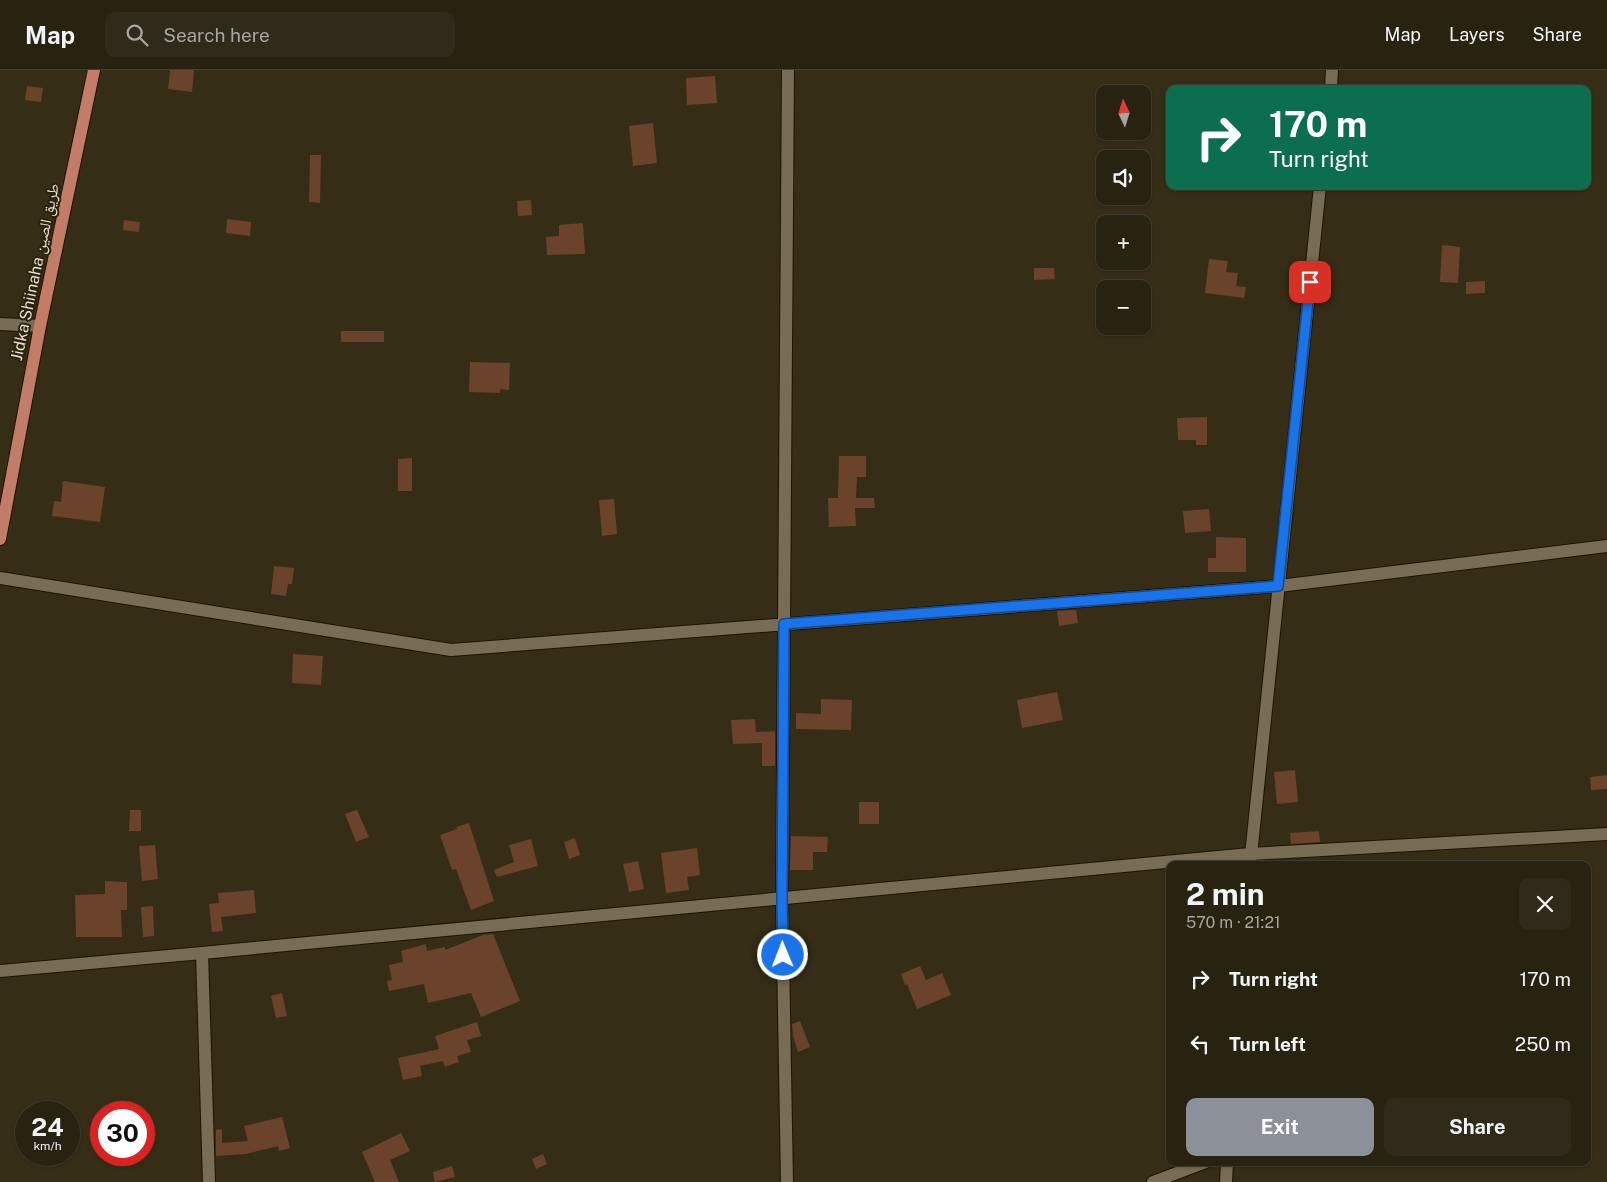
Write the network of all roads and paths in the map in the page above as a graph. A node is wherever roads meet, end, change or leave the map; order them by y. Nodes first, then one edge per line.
1 (94, 70) edge
2 (788, 70) edge
3 (1332, 70) edge
4 (1330, 85) edge
5 (1320, 190) edge
6 (0, 324) edge
7 (40, 326) junction
8 (0, 539) edge
9 (1607, 546) edge
10 (0, 578) edge
11 (1278, 586) junction
12 (784, 624) junction
13 (1607, 834) edge
14 (1250, 860) edge
15 (1166, 867) edge
16 (782, 899) junction
17 (202, 954) junction
18 (0, 971) edge
19 (1195, 1166) edge
20 (1227, 1166) edge
21 (208, 1182) edge
22 (787, 1182) edge
23 (1153, 1182) edge
24 (1226, 1182) edge

1 - 7 main road, Jidka Shiinaha طريق الصين
2 - 12 street
3 - 4 street
5 - 11 street
6 - 7 street
7 - 8 main road, Jidka Shiinaha طريق الصين
9 - 11 street
10 - 12 street
11 - 12 street
11 - 14 street
12 - 16 street
13 - 14 street
15 - 16 street
16 - 17 street
16 - 22 street
17 - 18 street
17 - 21 street
19 - 23 street
20 - 24 street

